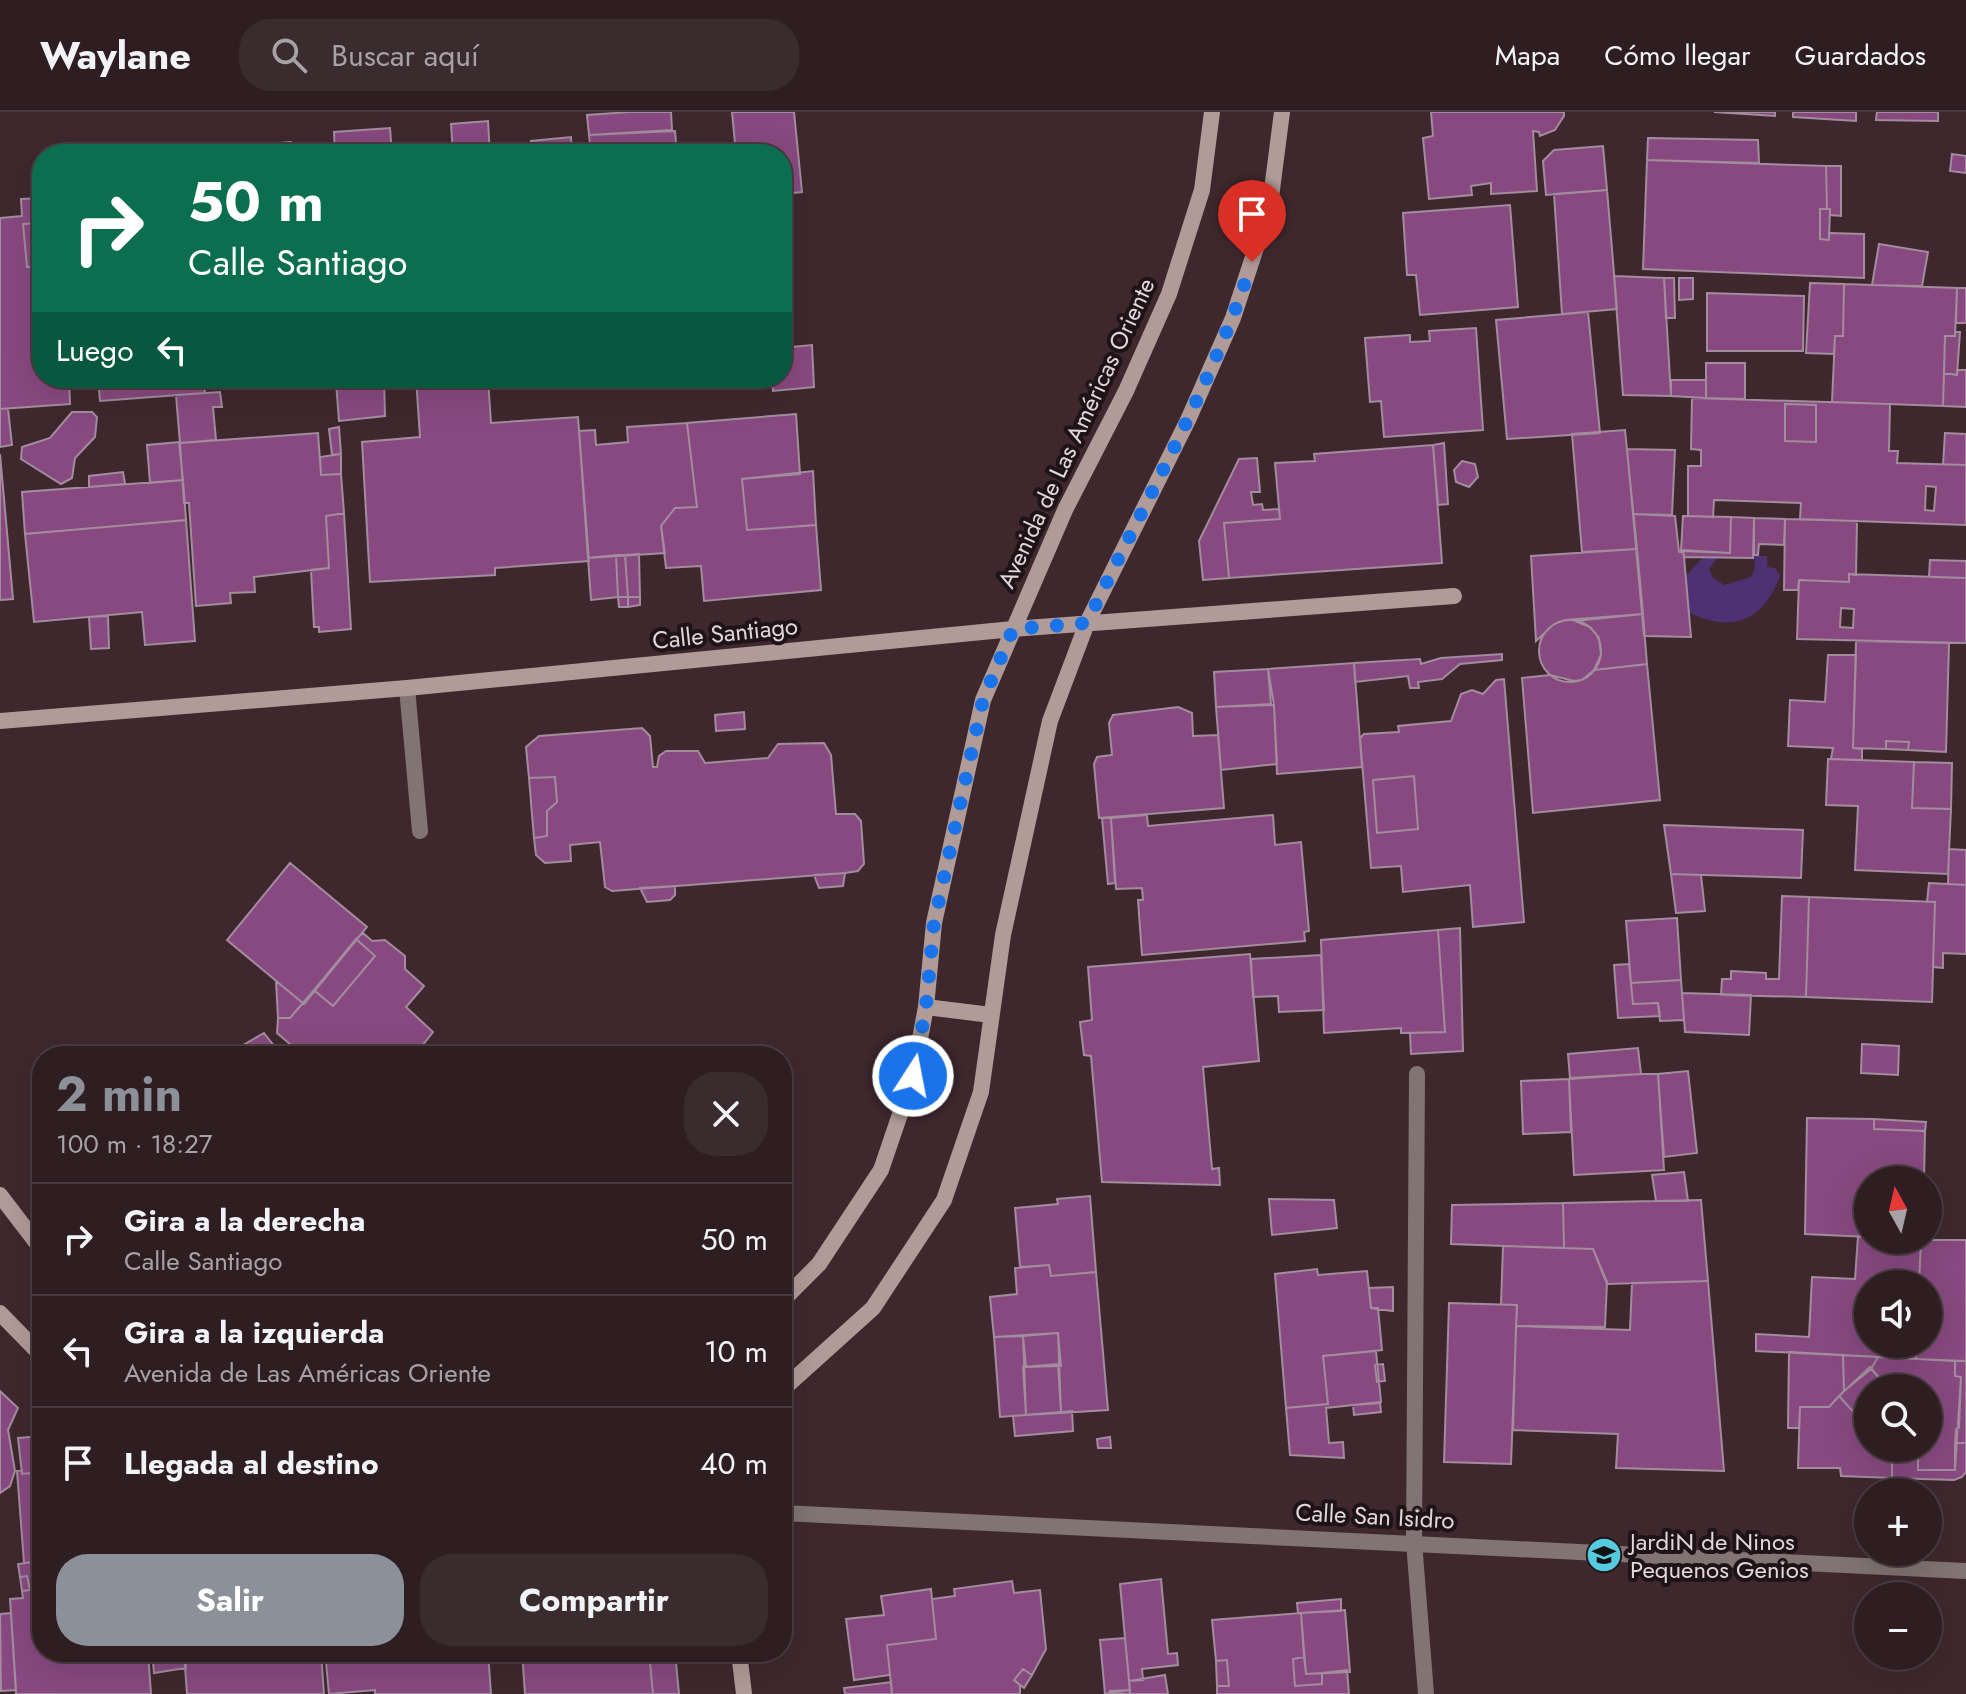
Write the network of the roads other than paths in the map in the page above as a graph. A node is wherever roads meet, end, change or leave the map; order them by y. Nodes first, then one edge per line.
1 (1212, 112) edge
2 (1282, 112) edge
3 (1454, 596) dead end
4 (1087, 623) junction
5 (1013, 629) junction
6 (407, 688) junction
7 (0, 721) edge
8 (420, 831) dead end
9 (926, 1007) junction
10 (991, 1015) junction
11 (1417, 1074) dead end
12 (0, 1195) edge
13 (32, 1237) edge
14 (792, 1291) edge
15 (0, 1313) edge
16 (32, 1346) edge
17 (792, 1381) edge
18 (792, 1513) edge
19 (1414, 1542) junction
20 (1966, 1571) edge
21 (740, 1662) edge
22 (744, 1694) edge
23 (1426, 1694) edge

1 - 5 street, Avenida de Las Américas Oriente
2 - 4 street
3 - 4 street, Calle Santiago
4 - 5 street, Calle Santiago
4 - 10 street
5 - 6 street, Calle Santiago
5 - 9 street, Avenida de Las Américas Oriente
6 - 7 street, Calle Santiago
6 - 8 street
9 - 10 street
9 - 14 street, Avenida de Las Américas Oriente
10 - 17 street
11 - 19 street
12 - 13 street
15 - 16 street
18 - 19 street, Calle San Isidro
19 - 20 street, Calle San Isidro
19 - 23 street
21 - 22 street

